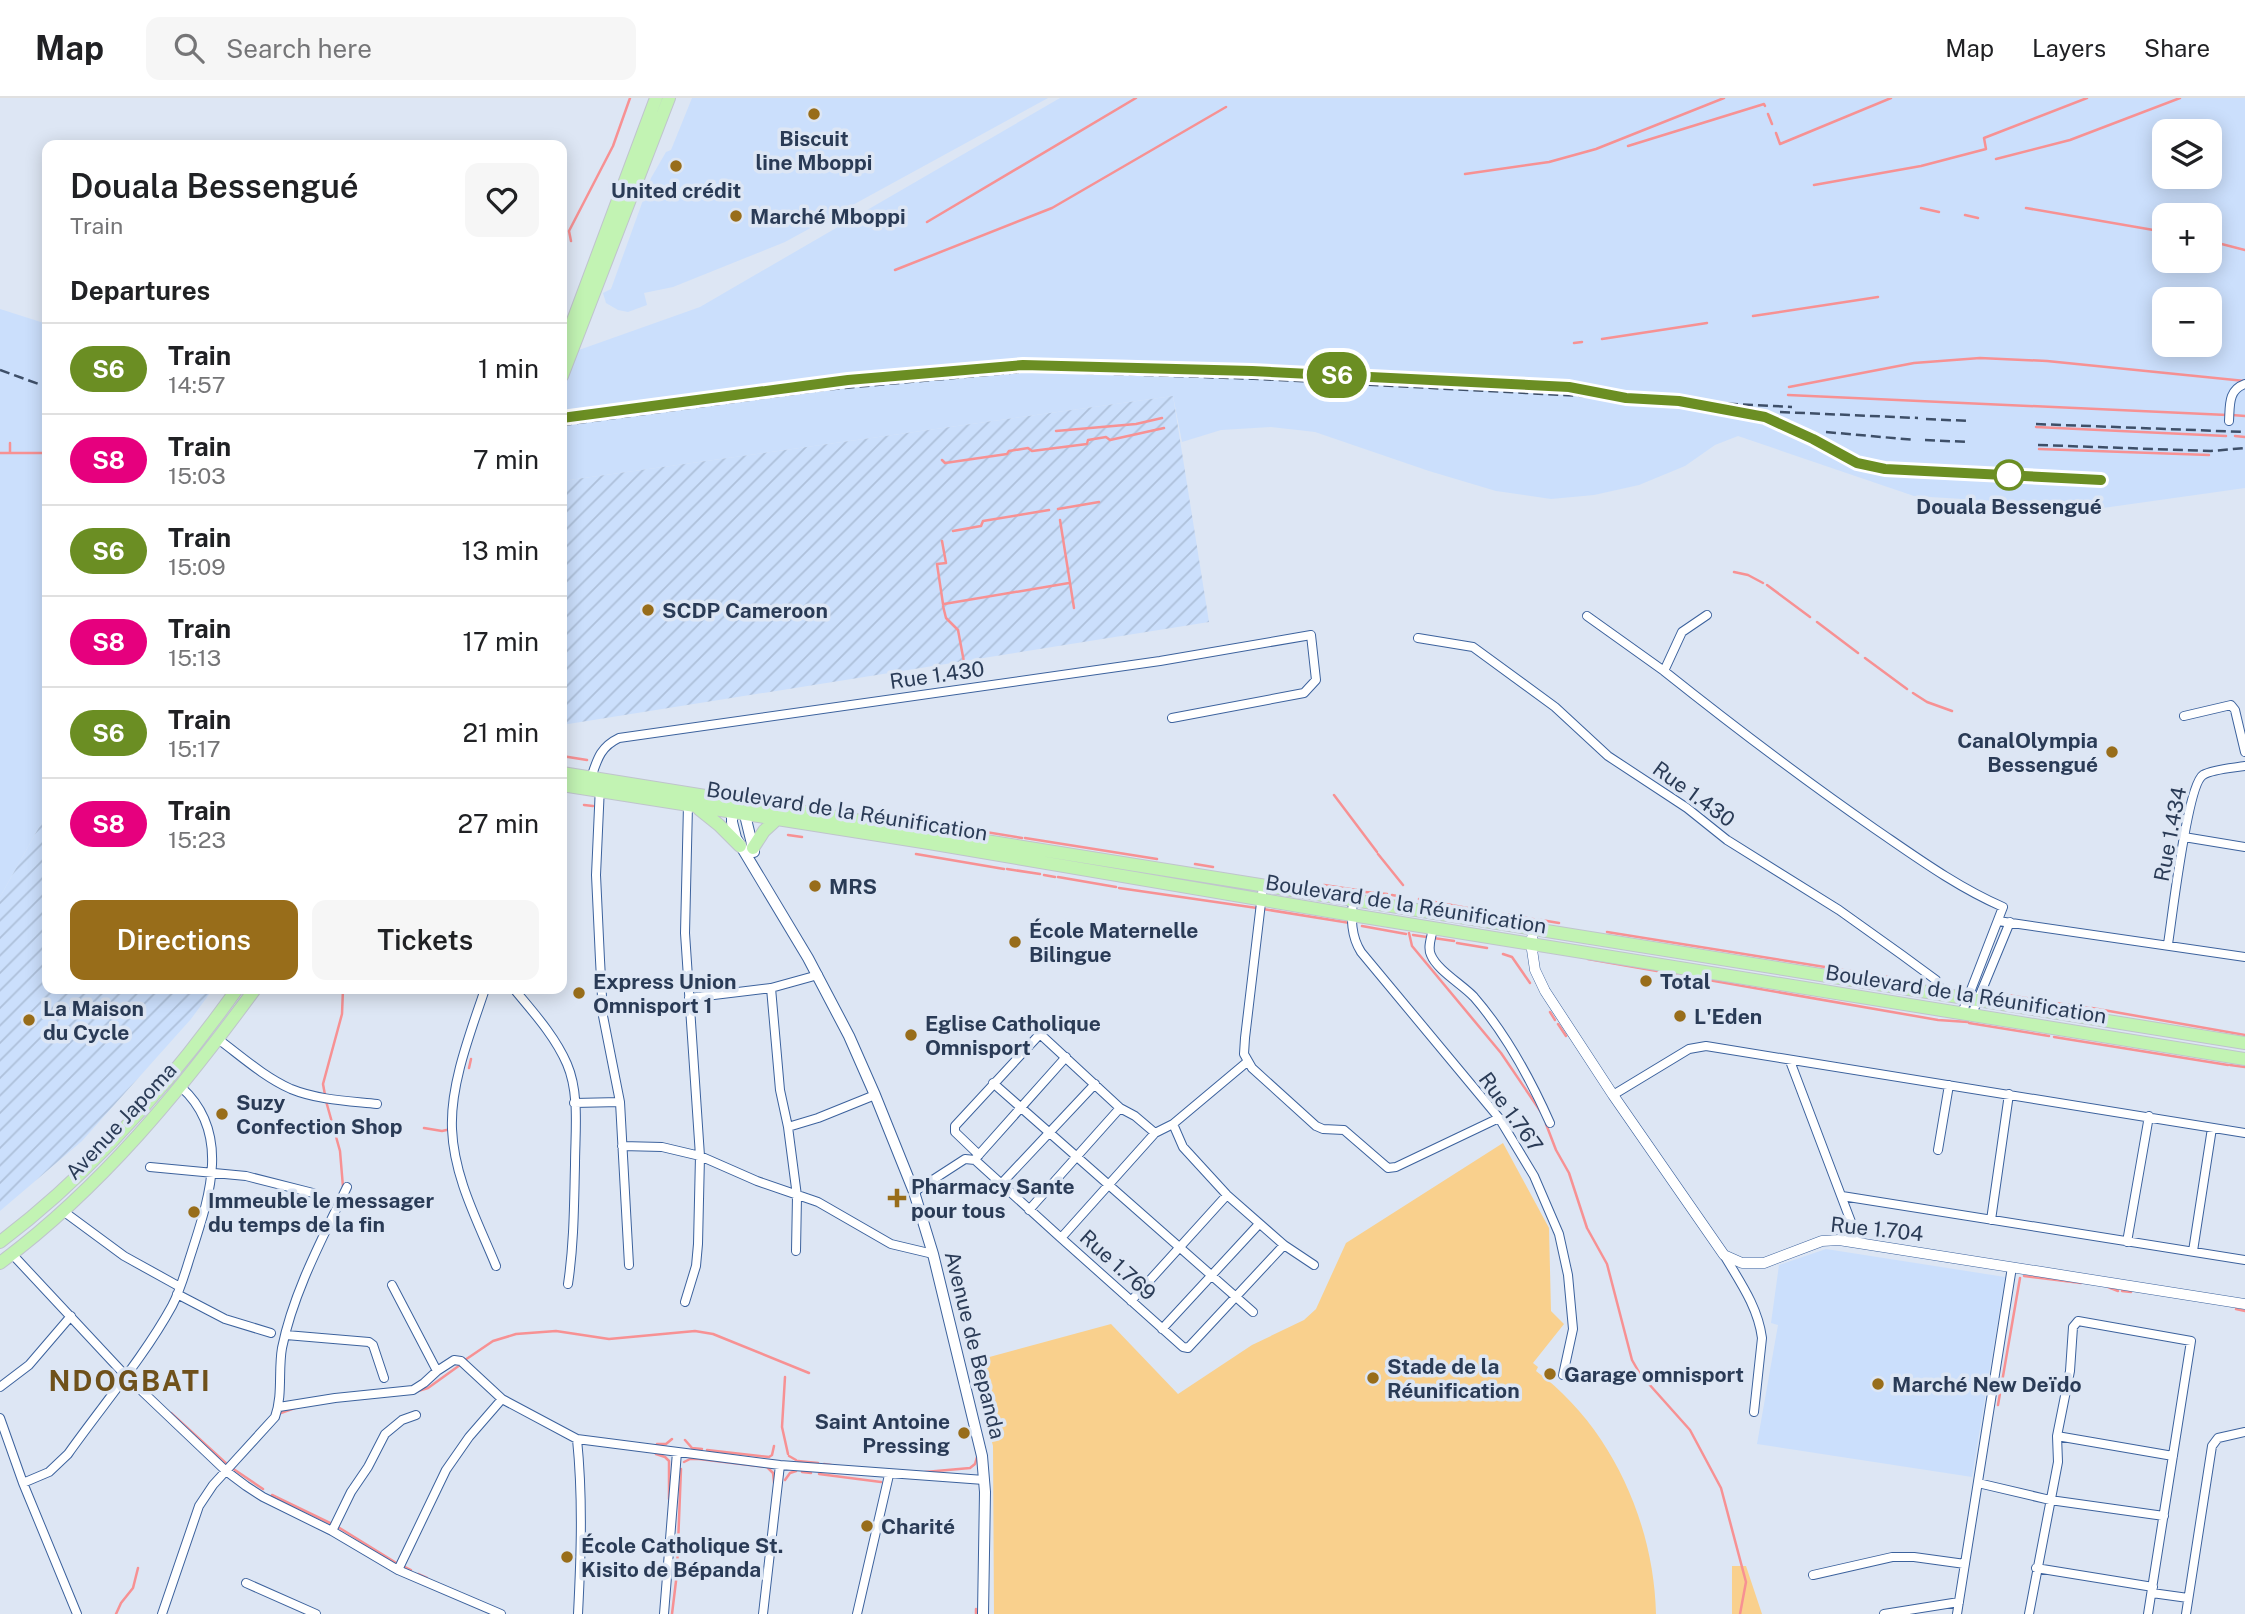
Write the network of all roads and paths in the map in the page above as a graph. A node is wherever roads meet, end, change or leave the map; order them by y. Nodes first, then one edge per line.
1 (656, 98) edge
2 (669, 98) edge
3 (567, 336) edge
4 (567, 362) edge
5 (2245, 384) edge
6 (2229, 421) dead end
7 (1707, 615) dead end
8 (1587, 616) dead end
9 (1418, 638) dead end
10 (1664, 671) junction
11 (2184, 716) dead end
12 (1172, 718) dead end
13 (2245, 752) edge
14 (2245, 766) edge
15 (567, 775) edge
16 (597, 783) junction
17 (567, 785) edge
18 (692, 806) junction
19 (738, 807) junction
20 (777, 819) junction
21 (2184, 837) junction
22 (747, 847) junction
23 (2245, 847) edge
24 (1263, 886) junction
25 (1261, 900) junction
26 (1353, 901) junction
27 (1352, 915) junction
28 (1998, 921) junction
29 (2010, 922) junction
30 (1433, 928) junction
31 (1534, 928) junction
32 (1531, 943) junction
33 (2168, 944) junction
34 (2245, 957) edge
35 (818, 975) junction
36 (771, 988) junction
37 (233, 994) edge
38 (251, 994) edge
39 (484, 994) edge
40 (518, 994) edge
41 (1943, 995) junction
42 (689, 998) junction
43 (1973, 1000) junction
44 (1967, 1014) junction
45 (218, 1039) junction
46 (2245, 1043) edge
47 (1066, 1056) junction
48 (2245, 1059) edge
49 (1790, 1061) junction
50 (1247, 1062) junction
51 (993, 1083) junction
52 (1095, 1084) junction
53 (1949, 1085) junction
54 (181, 1087) junction
55 (2009, 1094) junction
56 (875, 1095) junction
57 (1613, 1095) junction
58 (620, 1102) junction
59 (574, 1103) junction
60 (377, 1104) dead end
61 (1020, 1107) junction
62 (1120, 1108) junction
63 (2149, 1116) junction
64 (1499, 1118) junction
65 (1173, 1124) junction
66 (1550, 1124) dead end
67 (788, 1127) junction
68 (2212, 1128) junction
69 (1049, 1132) junction
70 (1155, 1133) junction
71 (2245, 1133) edge
72 (622, 1146) junction
73 (1938, 1150) dead end
74 (700, 1156) junction
75 (1077, 1156) junction
76 (977, 1157) junction
77 (150, 1167) dead end
78 (213, 1172) junction
79 (1001, 1184) junction
80 (1110, 1184) junction
81 (347, 1187) dead end
82 (914, 1192) junction
83 (313, 1193) dead end
84 (1227, 1195) junction
85 (797, 1196) junction
86 (1842, 1196) junction
87 (1030, 1210) junction
88 (63, 1211) junction
89 (1990, 1220) junction
90 (1259, 1223) junction
91 (1061, 1238) junction
92 (0, 1242) edge
93 (2127, 1242) junction
94 (1859, 1243) junction
95 (1284, 1244) junction
96 (1180, 1247) junction
97 (796, 1251) dead end
98 (2193, 1251) junction
99 (12, 1254) junction
100 (933, 1254) junction
101 (1724, 1255) junction
102 (2245, 1260) edge
103 (0, 1263) edge
104 (629, 1265) dead end
105 (1314, 1265) dead end
106 (496, 1266) dead end
107 (2012, 1267) junction
108 (1210, 1274) junction
109 (568, 1284) dead end
110 (392, 1285) dead end
111 (178, 1291) junction
112 (1236, 1297) junction
113 (1131, 1301) junction
114 (685, 1302) dead end
115 (2245, 1304) edge
116 (1253, 1312) dead end
117 (71, 1316) junction
118 (1162, 1329) junction
119 (271, 1333) dead end
120 (285, 1335) junction
121 (437, 1371) junction
122 (125, 1375) junction
123 (1563, 1375) dead end
124 (384, 1378) dead end
125 (0, 1387) edge
126 (502, 1399) junction
127 (279, 1406) junction
128 (1754, 1412) dead end
129 (416, 1415) dead end
130 (0, 1418) edge
131 (2245, 1432) edge
132 (2057, 1436) junction
133 (577, 1439) junction
134 (677, 1452) junction
135 (2173, 1456) junction
136 (780, 1465) junction
137 (226, 1471) junction
138 (889, 1475) junction
139 (984, 1480) junction
140 (23, 1483) junction
141 (1978, 1483) junction
142 (2050, 1500) junction
143 (2164, 1516) junction
144 (332, 1531) junction
145 (1965, 1564) junction
146 (2036, 1568) junction
147 (398, 1570) junction
148 (1813, 1575) dead end
149 (246, 1583) dead end
150 (2152, 1590) junction
151 (2189, 1598) junction
152 (1959, 1602) junction
153 (77, 1614) edge
154 (162, 1614) edge
155 (316, 1614) edge
156 (501, 1614) edge
157 (578, 1614) edge
158 (664, 1614) edge
159 (763, 1614) edge
160 (857, 1614) edge
161 (983, 1614) edge
162 (1884, 1614) edge
163 (1957, 1614) edge
164 (2029, 1614) edge
165 (2148, 1614) edge
166 (2186, 1614) edge

1 - 3 main road
2 - 4 main road
5 - 6 street
7 - 10 street
8 - 10 street
9 - 41 street, Rue 1.430
10 - 28 street
11 - 13 street
12 - 16 street, Rue 1.430
14 - 21 street, Rue 1.434
15 - 16 main road
16 - 17 main road, Boulevard de la Réunification
16 - 18 main road, Boulevard de la Réunification
16 - 19 main road
16 - 58 street
18 - 19 main road, Boulevard de la Réunification
18 - 22 main road
18 - 42 street
19 - 20 main road, Boulevard de la Réunification
19 - 22 main road, Avenue de Bepanda
19 - 24 main road
20 - 22 main road
20 - 25 main road, Boulevard de la Réunification
21 - 23 street
21 - 33 street, Rue 1.434
22 - 35 main road, Avenue de Bepanda
24 - 25 street
24 - 26 main road
25 - 27 main road, Boulevard de la Réunification
25 - 50 street
26 - 27 street, Rue 1.767
26 - 31 main road
27 - 30 main road, Boulevard de la Réunification
27 - 64 street, Rue 1.767
28 - 29 street
28 - 43 street
29 - 33 street
29 - 43 street
30 - 32 main road, Boulevard de la Réunification
30 - 66 street
31 - 32 street
31 - 41 main road
32 - 44 main road, Boulevard de la Réunification
32 - 57 street
33 - 34 street
35 - 36 street
35 - 56 main road, Avenue de Bepanda
36 - 42 street
36 - 67 street
37 - 92 main road, Avenue Japoma
38 - 45 main road, Avenue Japoma
39 - 106 street
40 - 59 street
41 - 43 main road
42 - 74 street
43 - 44 street
43 - 46 main road
44 - 48 main road, Boulevard de la Réunification
45 - 54 main road, Avenue Japoma
45 - 60 street
47 - 51 street
47 - 52 street
47 - 61 street
49 - 53 street
49 - 57 street
49 - 86 street
50 - 64 street
50 - 65 street, Rue 1.769
51 - 61 street
51 - 76 street
52 - 62 street
52 - 69 street
53 - 55 street
53 - 73 street
54 - 78 street
54 - 88 main road, Avenue Japoma
55 - 63 street
55 - 89 street
56 - 67 street
56 - 82 main road, Avenue de Bepanda
57 - 101 street
58 - 59 street
58 - 72 street
59 - 109 street
61 - 69 street
61 - 76 street
62 - 70 street
62 - 75 street
63 - 68 street
63 - 93 street
64 - 123 street, Rue 1.767
65 - 70 street, Rue 1.769
65 - 84 street
67 - 85 street
68 - 71 street
68 - 98 street
69 - 75 street
69 - 79 street
70 - 80 street, Rue 1.769
72 - 74 street
72 - 104 street
74 - 85 street
74 - 114 street
75 - 80 street
75 - 87 street
76 - 79 street
76 - 82 street
77 - 78 street
78 - 83 street
78 - 111 street
79 - 87 street
80 - 91 street, Rue 1.769
80 - 96 street
81 - 120 street
82 - 100 main road, Avenue de Bepanda
84 - 90 street
84 - 96 street
85 - 97 street
85 - 100 street
86 - 89 street
86 - 94 street
87 - 91 street
88 - 99 main road, Avenue Japoma
88 - 111 street
89 - 93 street
90 - 95 street
90 - 108 street
91 - 113 street, Rue 1.769
93 - 98 street
94 - 101 street, Rue 1.704
94 - 107 street, Rue 1.704
95 - 105 street
95 - 112 street
96 - 108 street
96 - 113 street
98 - 102 street
99 - 103 main road, Avenue Japoma
99 - 117 street
100 - 139 main road, Avenue de Bepanda
101 - 128 street
107 - 115 street, Rue 1.704
107 - 141 street
108 - 112 street
108 - 118 street
110 - 121 street
111 - 119 street
111 - 122 street
112 - 116 street
112 - 118 street, Rue 1.769
113 - 118 street, Rue 1.769
117 - 122 street
117 - 125 street
120 - 124 street
120 - 127 street
121 - 126 street
121 - 127 street
122 - 137 street
122 - 140 street
126 - 133 street
126 - 147 street
127 - 137 street
129 - 144 street
130 - 140 street
131 - 151 street
132 - 135 street
132 - 135 street
132 - 142 street
133 - 134 street
133 - 157 street
134 - 136 street
134 - 158 street
135 - 143 street
136 - 138 street
136 - 159 street
137 - 144 street
137 - 154 street
138 - 139 street
138 - 160 street
139 - 161 main road, Avenue de Bepanda
140 - 153 street
141 - 142 street
141 - 145 street
142 - 143 street
142 - 146 street
143 - 150 street
144 - 147 street
145 - 148 street
145 - 152 street
146 - 150 street
146 - 164 street
147 - 156 street
149 - 155 street
150 - 151 street
150 - 165 street
151 - 166 street
152 - 162 street
152 - 163 street

